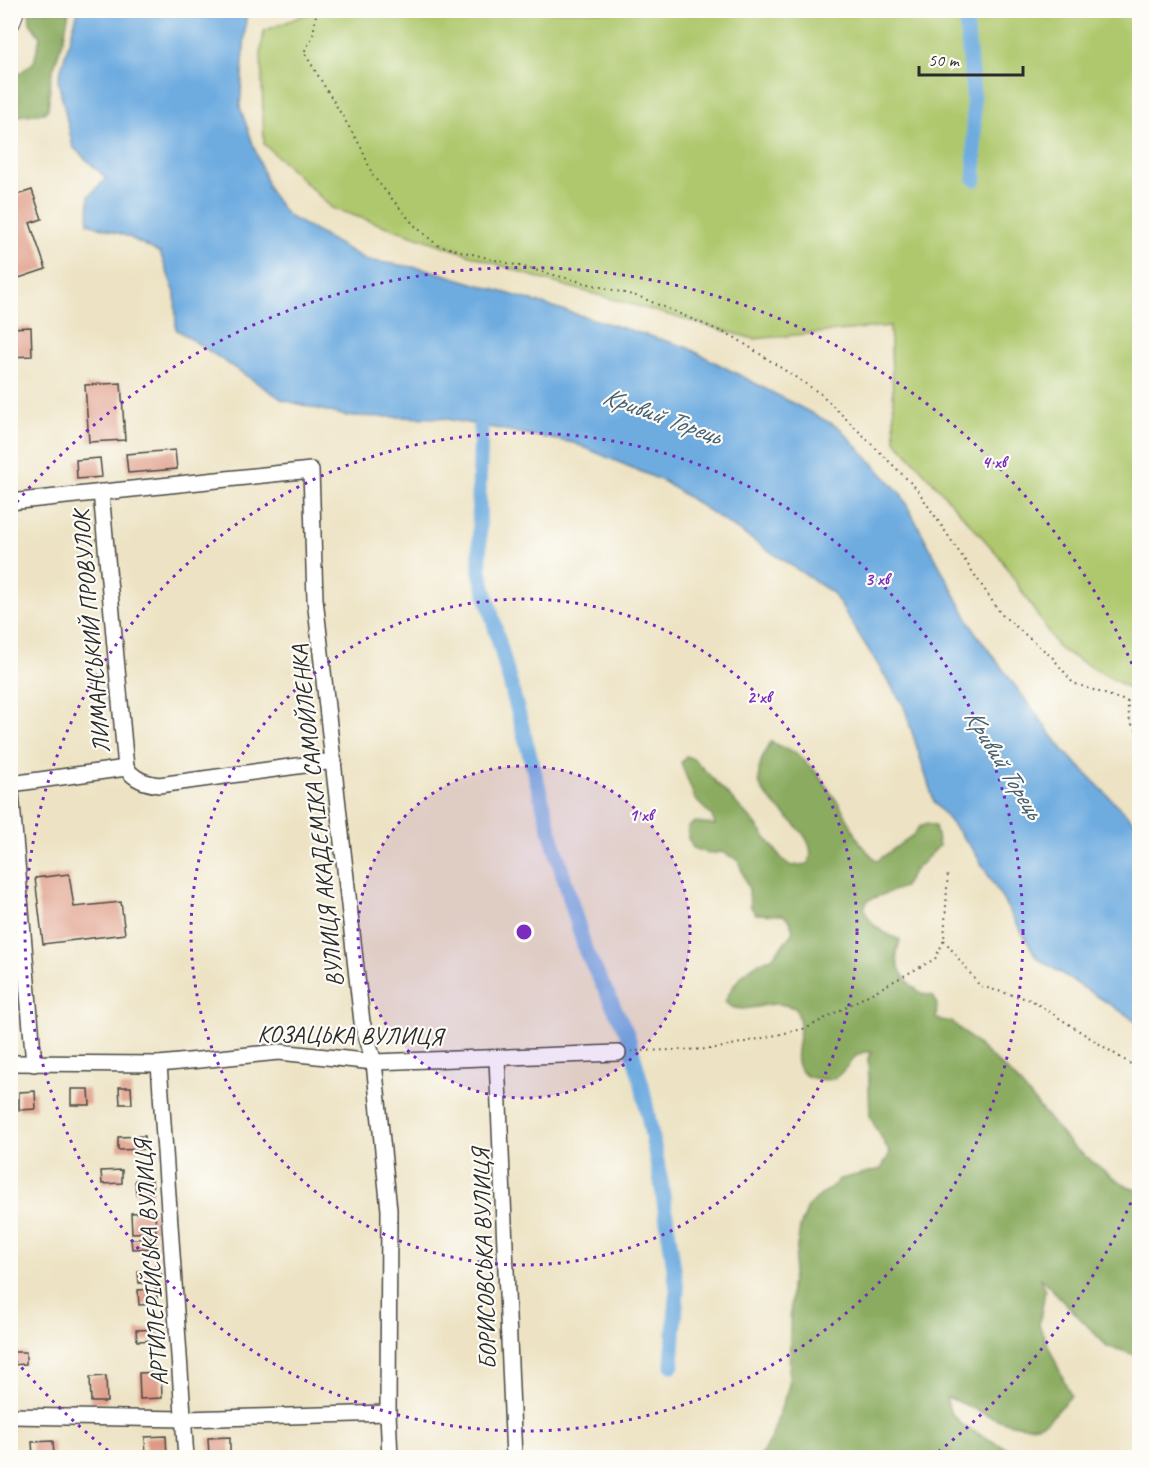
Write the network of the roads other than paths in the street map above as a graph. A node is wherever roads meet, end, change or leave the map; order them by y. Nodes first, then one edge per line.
1 (14, 10) edge
2 (10, 22) edge
3 (101, 492) junction
4 (10, 502) edge
5 (334, 761) junction
6 (126, 768) junction
7 (10, 780) edge
8 (11, 784) edge
9 (622, 1053) road end
10 (497, 1058) junction
11 (374, 1062) junction
12 (10, 1063) edge
13 (34, 1064) junction
14 (159, 1064) junction
15 (388, 1413) junction
16 (10, 1416) edge
17 (184, 1419) junction
18 (186, 1458) edge
19 (390, 1458) edge
20 (514, 1458) edge

1 - 2 street
3 - 4 street, ВУЛИЦЯ АКАДЕМІКА САМОЙЛЕНКА
3 - 5 street, ВУЛИЦЯ АКАДЕМІКА САМОЙЛЕНКА
3 - 6 street, ЛИМАНСЬКИЙ ПРОВУЛОК
5 - 6 street
5 - 11 street, ВУЛИЦЯ АКАДЕМІКА САМОЙЛЕНКА
6 - 8 street
7 - 8 street
8 - 13 street
9 - 10 street, КОЗАЦЬКА ВУЛИЦЯ
10 - 11 street, КОЗАЦЬКА ВУЛИЦЯ
10 - 20 street, БОРИСОВСЬКА ВУЛИЦЯ
11 - 14 street, КОЗАЦЬКА ВУЛИЦЯ
11 - 15 street, ВУЛИЦЯ АКАДЕМІКА САМОЙЛЕНКА
12 - 13 street, КОЗАЦЬКА ВУЛИЦЯ
13 - 14 street, КОЗАЦЬКА ВУЛИЦЯ
14 - 17 street, АРТИЛЕРІЙСЬКА ВУЛИЦЯ
15 - 17 street
15 - 19 street, ВУЛИЦЯ АКАДЕМІКА САМОЙЛЕНКА
16 - 17 street
17 - 18 street, АРТИЛЕРІЙСЬКА ВУЛИЦЯ

